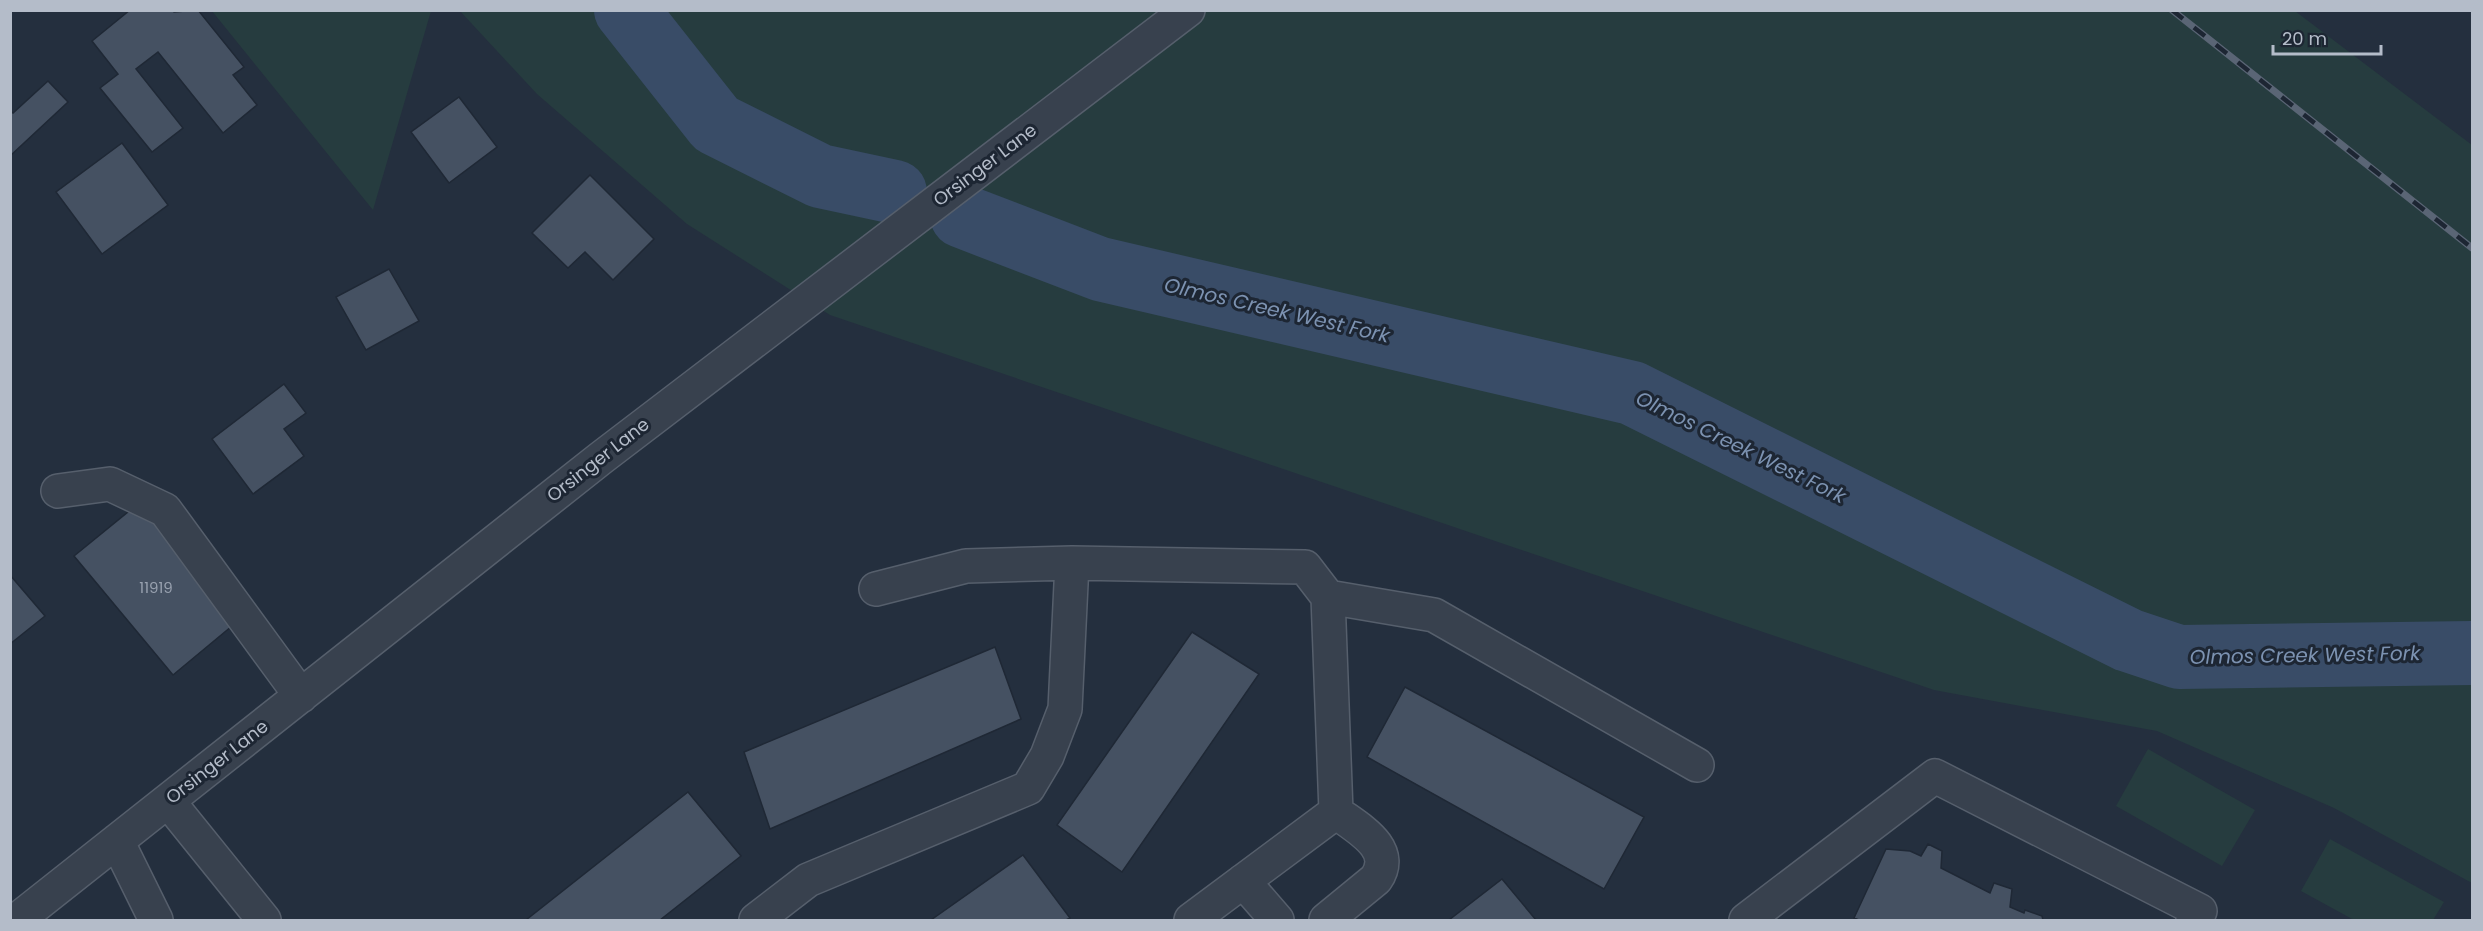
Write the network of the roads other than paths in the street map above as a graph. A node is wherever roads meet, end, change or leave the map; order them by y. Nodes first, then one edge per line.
1 (1188, 10) edge
2 (58, 491) dead end
3 (1072, 563) junction
4 (876, 589) dead end
5 (1328, 597) junction
6 (301, 696) junction
7 (1697, 765) dead end
8 (168, 801) junction
9 (1336, 812) junction
10 (117, 841) junction
11 (1243, 881) junction
12 (2203, 918) edge
13 (17, 921) edge
14 (156, 921) edge
15 (264, 921) edge
16 (756, 921) edge
17 (1191, 921) edge
18 (1277, 921) edge
19 (1326, 921) edge
20 (1746, 921) edge

1 - 6 street, Orsinger Lane
2 - 6 street
3 - 4 street
3 - 5 street
3 - 16 street
5 - 7 street
5 - 9 street
6 - 8 street, Orsinger Lane
8 - 10 street, Orsinger Lane
8 - 15 street
9 - 11 street
9 - 19 street
10 - 13 street, Orsinger Lane
10 - 14 street
11 - 17 street
11 - 18 street
12 - 20 street

